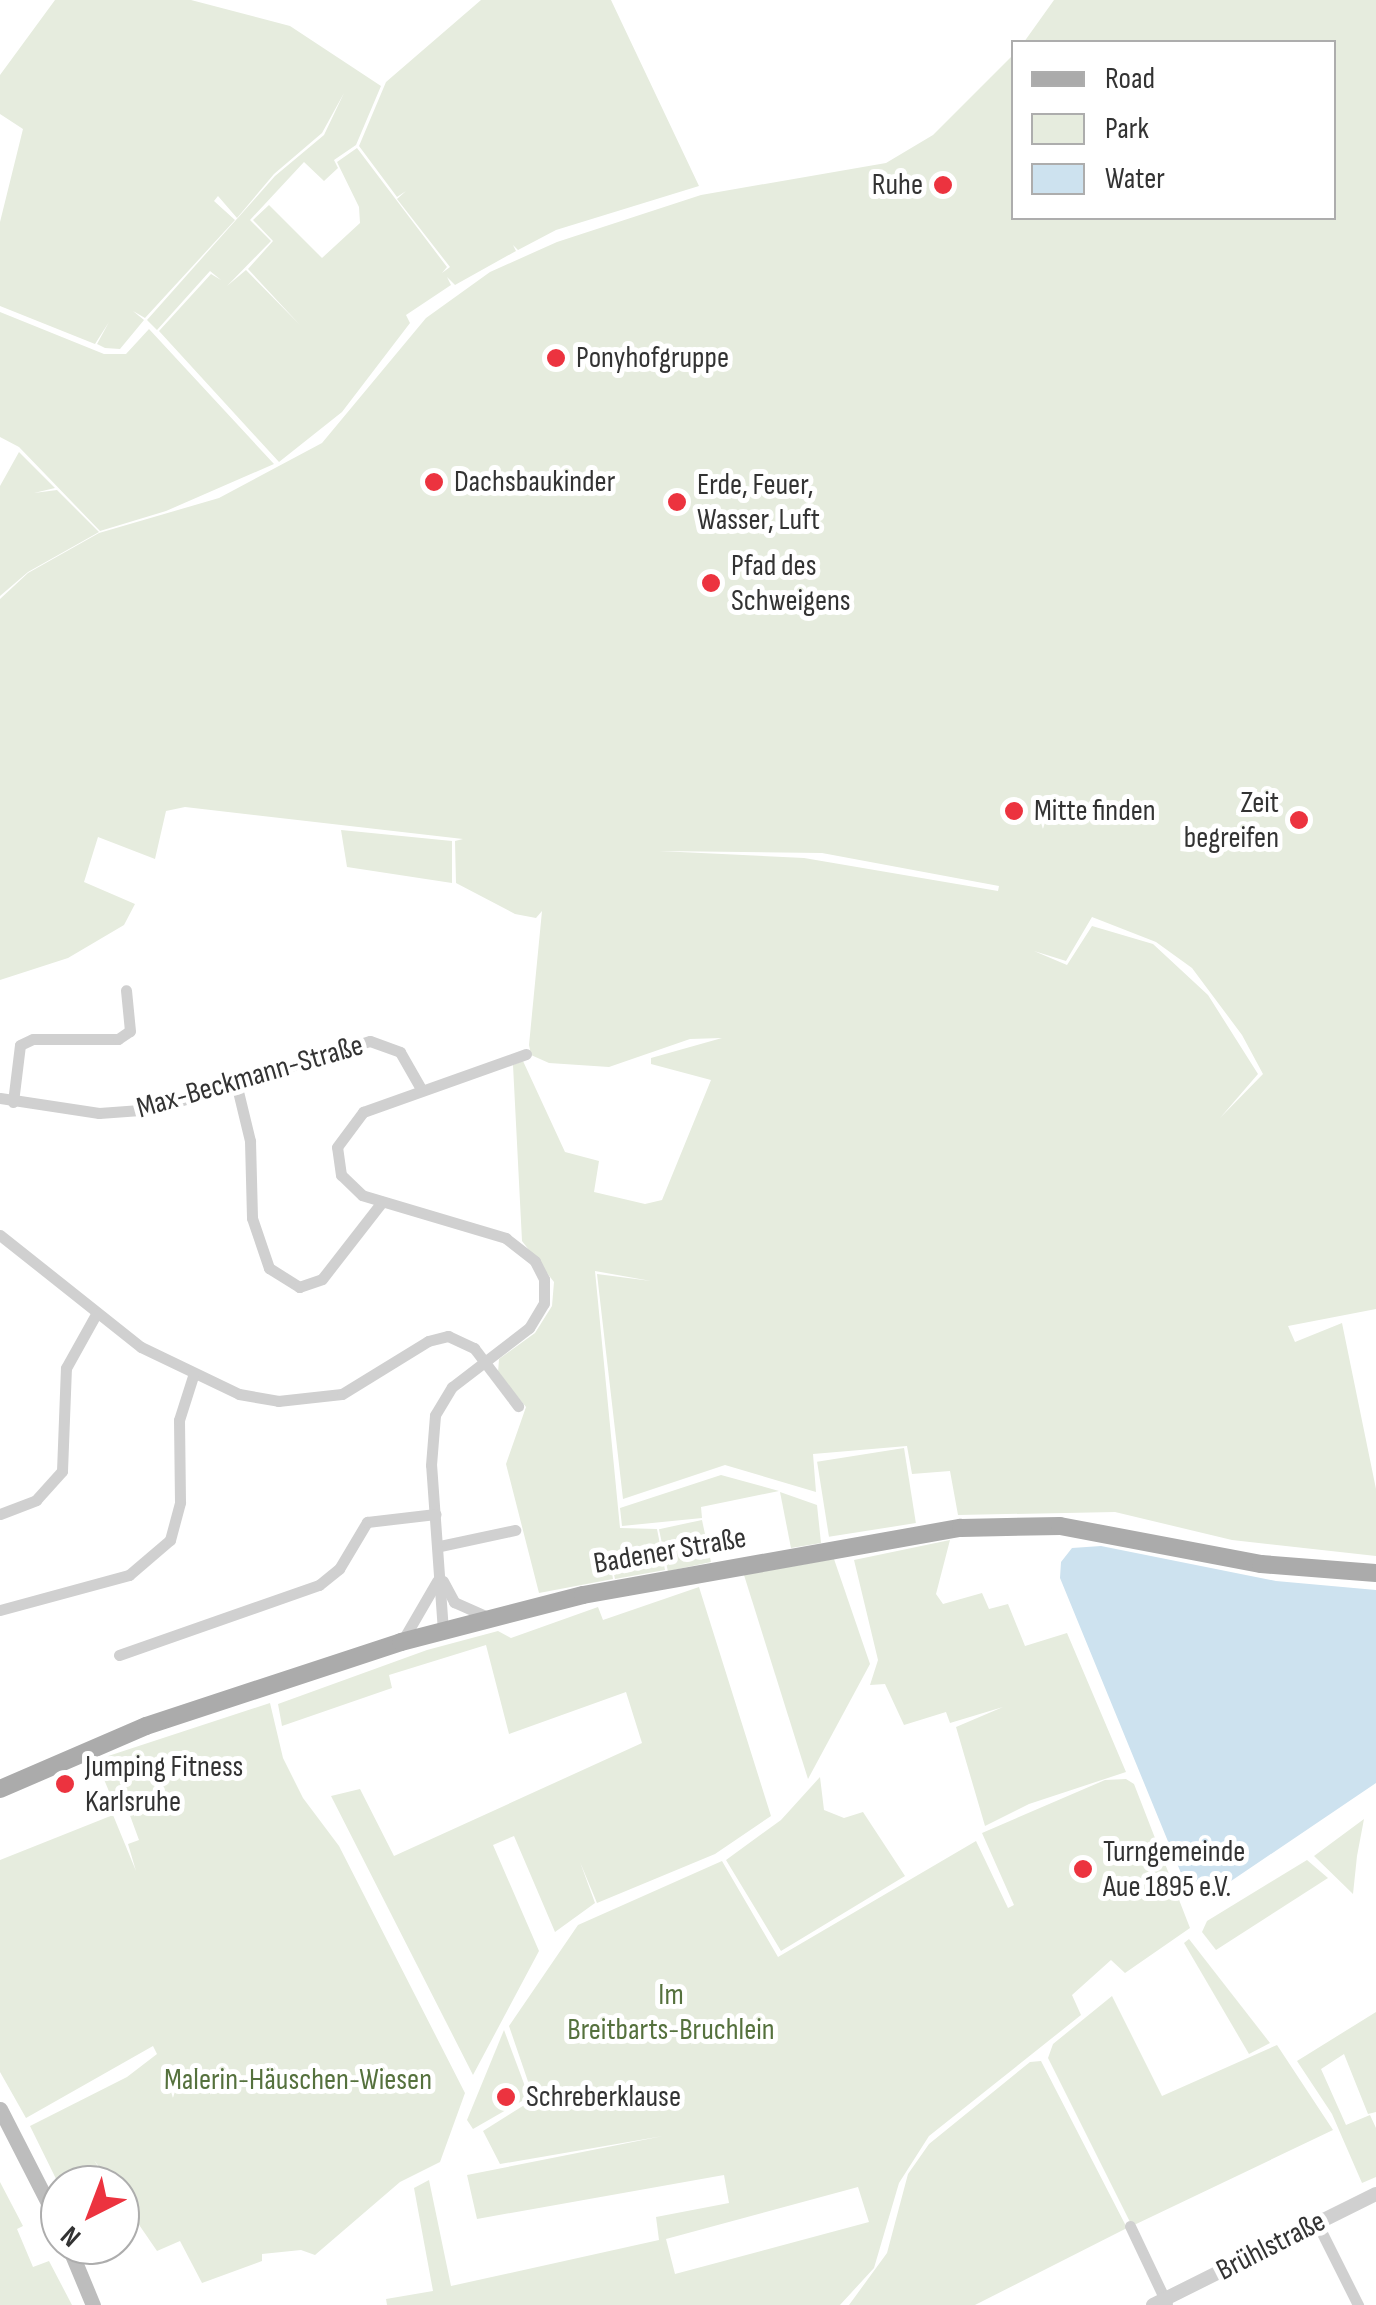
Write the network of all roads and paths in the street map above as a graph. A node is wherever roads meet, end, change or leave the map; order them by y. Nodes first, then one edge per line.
1 (126, 990) dead end
2 (526, 1054) dead end
3 (236, 1083) junction
4 (420, 1087) junction
5 (6, 1100) edge
6 (382, 1202) junction
7 (0, 1235) edge
8 (96, 1314) junction
9 (483, 1362) junction
10 (193, 1376) junction
11 (518, 1406) dead end
12 (0, 1514) edge
13 (436, 1514) junction
14 (515, 1530) dead end
15 (440, 1546) junction
16 (440, 1572) junction
17 (1376, 1573) edge
18 (0, 1610) edge
19 (492, 1618) junction
20 (443, 1631) junction
21 (400, 1642) junction
22 (120, 1655) dead end
23 (0, 1789) edge
24 (0, 2108) edge
25 (40, 2187) edge
26 (1376, 2194) edge
27 (1317, 2223) junction
28 (1130, 2226) dead end
29 (77, 2265) edge
30 (1162, 2303) edge
31 (94, 2305) edge
32 (1358, 2305) edge

1 - 5 street
2 - 4 street
3 - 4 street, Max-Beckmann-Straße
3 - 5 street, Max-Beckmann-Straße
3 - 6 street
4 - 6 street
6 - 9 street
7 - 8 street
8 - 10 street
8 - 12 street
9 - 10 street
9 - 11 street
9 - 13 street
10 - 18 street
13 - 15 street
13 - 22 street
14 - 15 street
15 - 16 street
16 - 19 street
16 - 20 street
16 - 21 street
17 - 19 main road, Badener Straße
19 - 20 main road, Badener Straße
20 - 21 main road, Badener Straße
21 - 23 main road, Badener Straße
24 - 25 main road
26 - 27 street, Brühlstraße
27 - 30 street, Brühlstraße
27 - 32 street
28 - 30 street, Brühlstraße
29 - 31 main road

